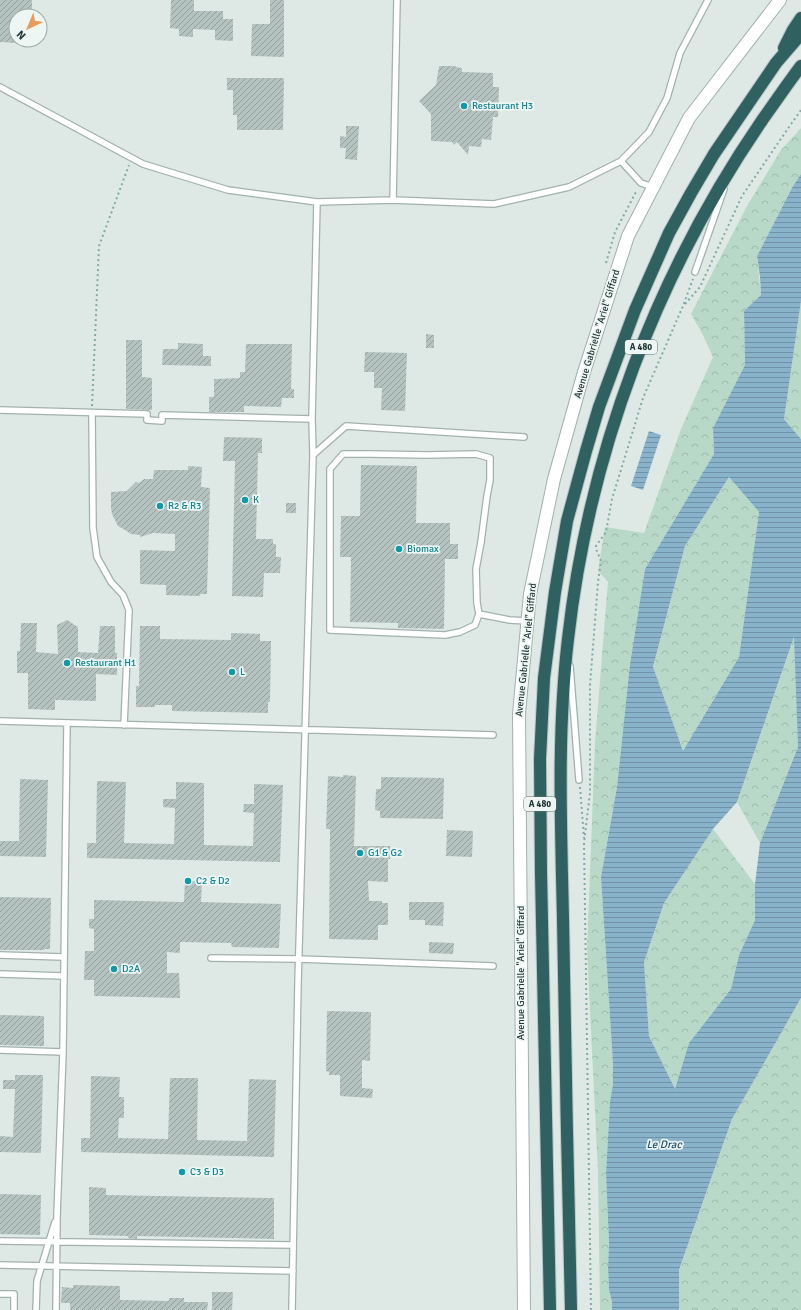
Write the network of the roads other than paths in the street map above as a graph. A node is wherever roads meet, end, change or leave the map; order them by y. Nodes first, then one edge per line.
1 (397, 0) edge
2 (708, 0) edge
3 (780, 0) edge
4 (801, 18) edge
5 (801, 34) edge
6 (776, 63) junction
7 (799, 68) edge
8 (0, 87) edge
9 (621, 161) junction
10 (732, 166) junction
11 (653, 187) junction
12 (393, 200) junction
13 (317, 202) junction
14 (695, 272) road end
15 (0, 410) edge
16 (92, 413) junction
17 (312, 419) junction
18 (524, 437) dead end
19 (313, 455) junction
20 (479, 614) junction
21 (528, 622) junction
22 (568, 637) junction
23 (0, 721) edge
24 (67, 723) junction
25 (124, 725) junction
26 (305, 731) junction
27 (493, 735) dead end
28 (579, 780) road end
29 (0, 955) edge
30 (63, 957) junction
31 (212, 958) dead end
32 (299, 959) junction
33 (493, 966) dead end
34 (0, 974) edge
35 (64, 976) junction
36 (0, 1050) edge
37 (63, 1052) junction
38 (57, 1216) junction
39 (0, 1241) edge
40 (49, 1242) junction
41 (57, 1242) junction
42 (293, 1245) junction
43 (0, 1265) edge
44 (42, 1266) junction
45 (57, 1266) junction
46 (293, 1271) junction
47 (0, 1294) edge
48 (14, 1310) edge
49 (36, 1310) edge
50 (56, 1310) edge
51 (292, 1310) edge
52 (524, 1310) edge
53 (550, 1310) edge
54 (571, 1310) edge

1 - 12 lane
2 - 9 lane
3 - 11 street, Avenue Gabrielle "Ariel" Giffard
4 - 6 highway
5 - 6 highway, A 480
6 - 53 highway, A 480
7 - 10 highway, A 480
8 - 13 lane
9 - 11 lane
9 - 12 lane
10 - 14 lane
10 - 22 highway, A 480
11 - 21 street, Avenue Gabrielle "Ariel" Giffard
12 - 13 lane
13 - 17 lane
15 - 16 lane
16 - 17 lane
16 - 25 lane
17 - 19 lane
18 - 19 lane
19 - 26 lane
20 - 20 lane
20 - 21 lane
21 - 52 street, Avenue Gabrielle "Ariel" Giffard
22 - 28 lane
22 - 54 highway, A 480
23 - 24 lane
24 - 25 lane
24 - 30 lane
25 - 26 lane
26 - 27 lane
26 - 32 lane
29 - 30 lane
30 - 35 lane
31 - 32 lane
32 - 33 lane
32 - 42 lane
34 - 35 lane
35 - 37 lane
36 - 37 lane
37 - 38 lane
38 - 40 lane
38 - 41 lane
39 - 40 lane
40 - 41 lane
40 - 44 lane
41 - 42 lane
41 - 45 lane
42 - 46 lane
43 - 44 lane
44 - 45 lane
44 - 49 lane
45 - 46 lane
45 - 50 lane
46 - 51 lane
47 - 48 lane

